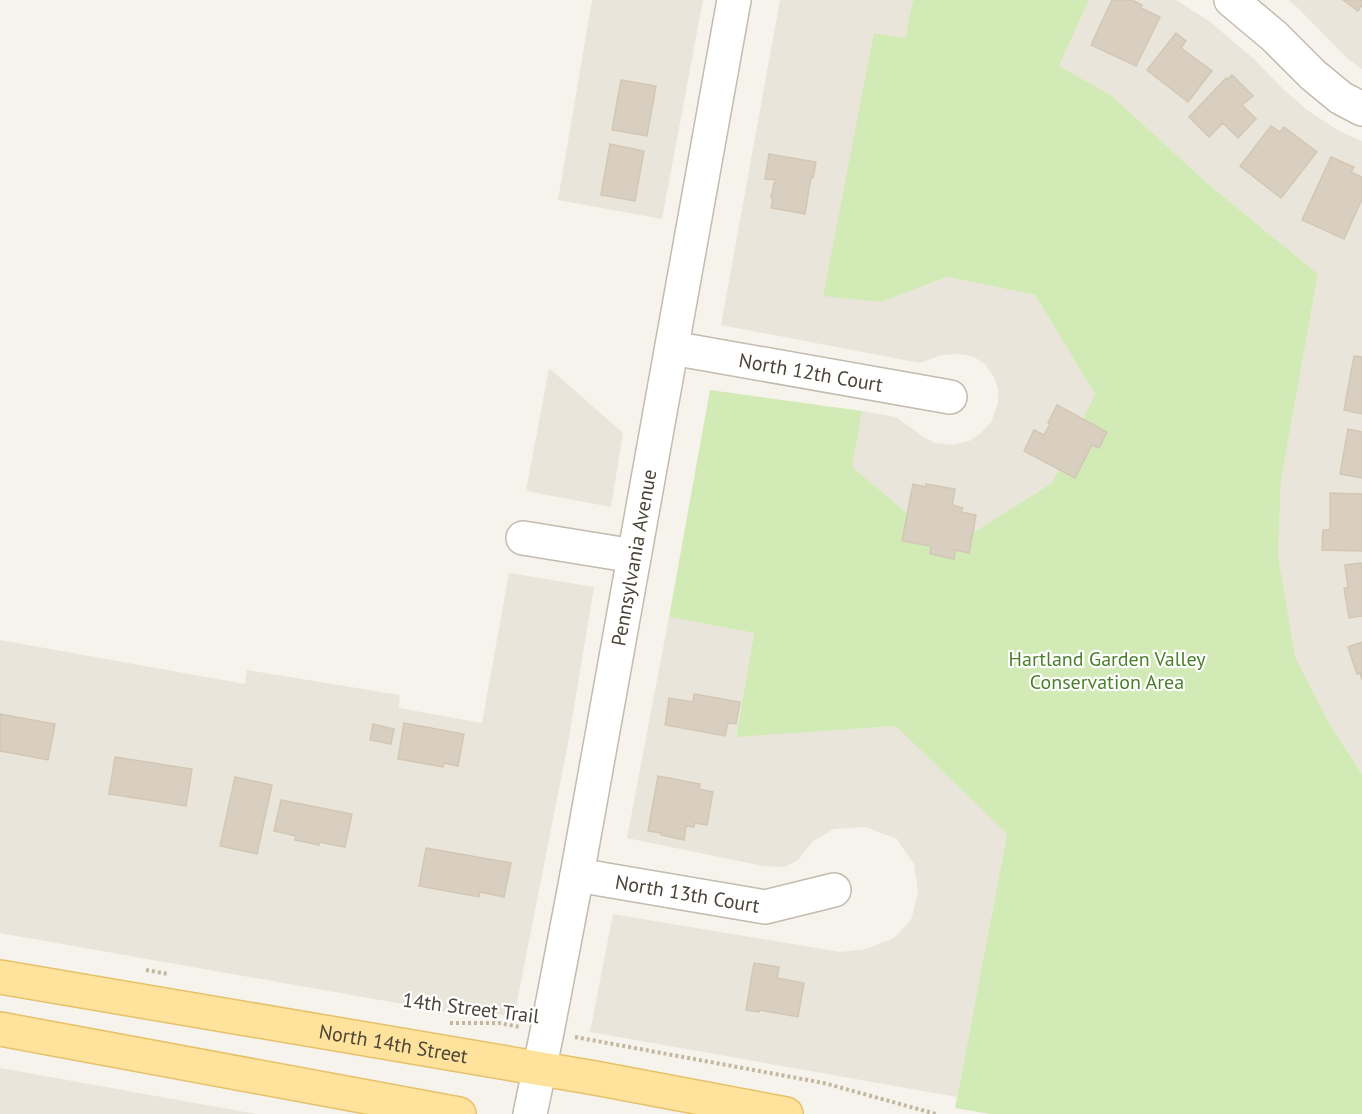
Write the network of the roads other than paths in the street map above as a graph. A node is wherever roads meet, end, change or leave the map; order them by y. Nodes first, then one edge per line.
1 (734, 0) edge
2 (1231, 0) edge
3 (1362, 109) edge
4 (672, 348) junction
5 (950, 397) dead end
6 (523, 538) dead end
7 (634, 556) junction
8 (577, 875) junction
9 (834, 890) dead end
10 (0, 976) edge
11 (0, 1029) edge
12 (539, 1069) junction
13 (459, 1114) edge
14 (530, 1114) edge
15 (786, 1114) edge

1 - 4 street, Pennsylvania Avenue
2 - 3 street
4 - 5 street, North 12th Court
4 - 7 street, Pennsylvania Avenue
6 - 7 street
7 - 8 street, Pennsylvania Avenue
8 - 9 street, North 13th Court
8 - 12 street, Pennsylvania Avenue
10 - 12 main road, North 14th Street
11 - 13 main road
12 - 14 street, Pennsylvania Avenue
12 - 15 main road, North 14th Street

